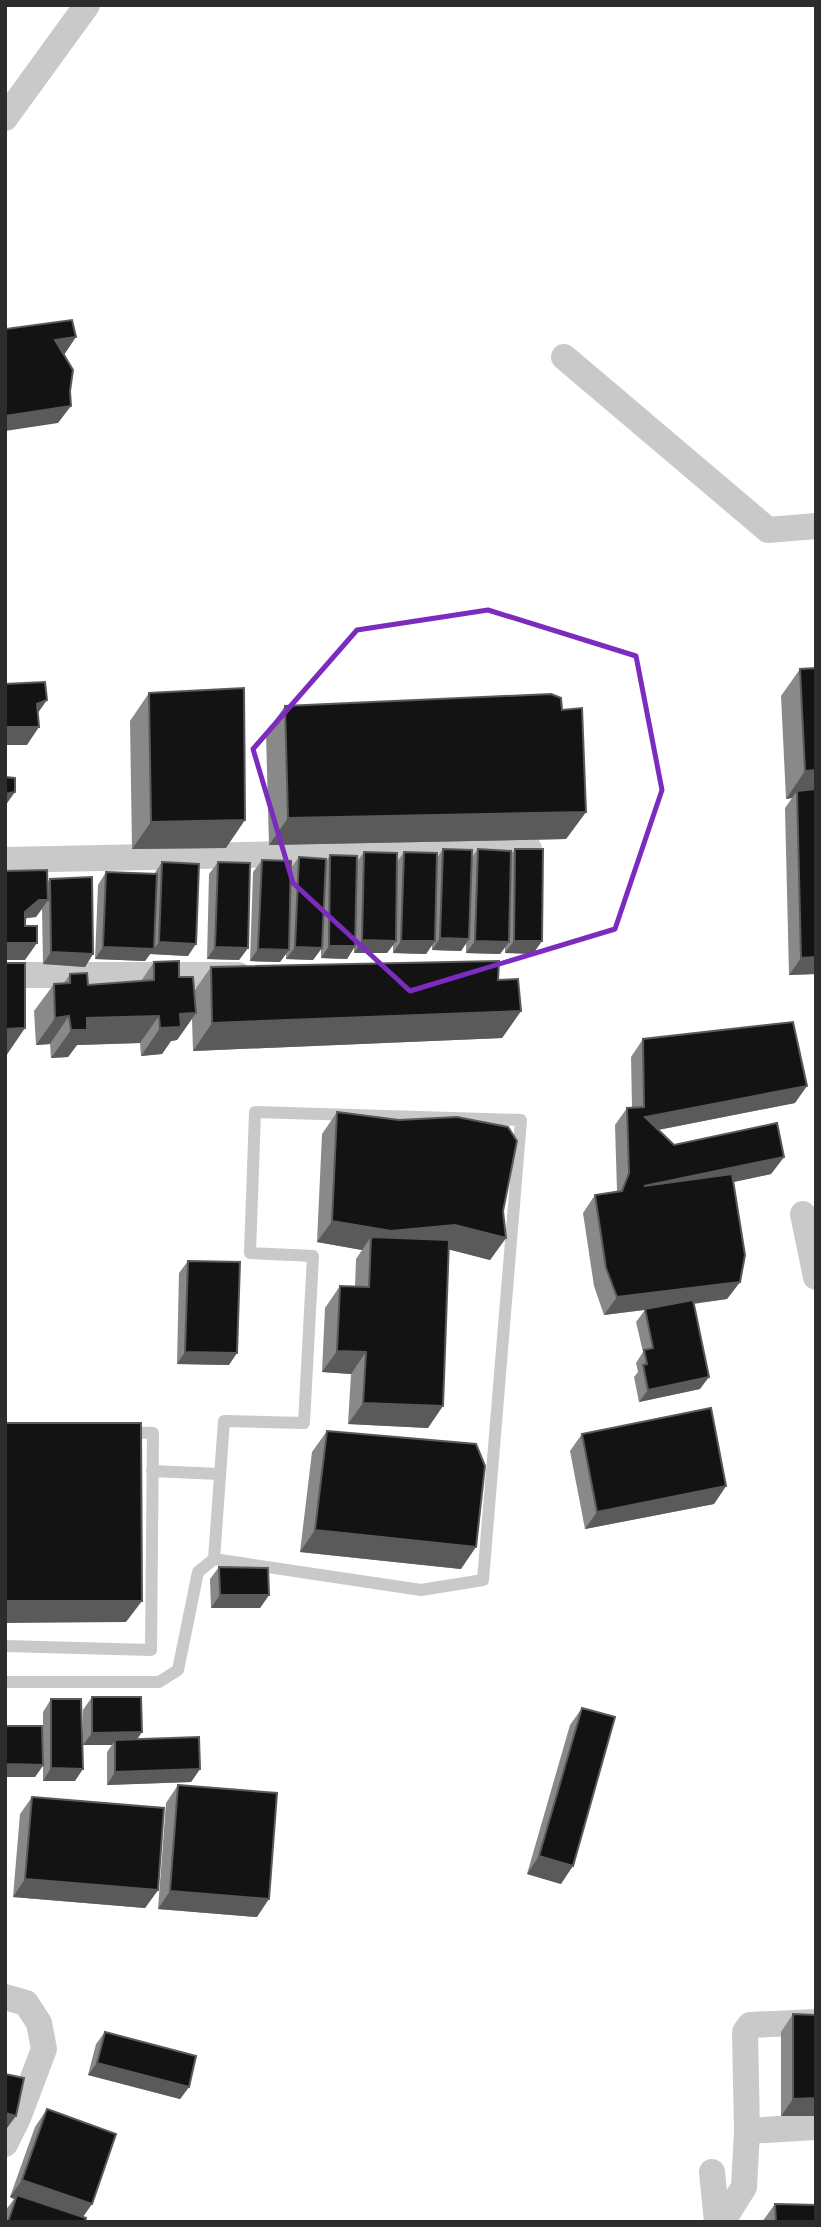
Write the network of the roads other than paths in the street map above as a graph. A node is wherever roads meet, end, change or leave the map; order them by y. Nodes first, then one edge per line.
1 (87, 5) edge
2 (5, 118) edge
3 (564, 357) dead end
4 (816, 526) edge
5 (529, 849) edge
6 (5, 860) edge
7 (5, 975) edge
8 (256, 975) edge
9 (803, 1213) dead end
10 (816, 1277) edge
11 (112, 1432) edge
12 (152, 1471) junction
13 (220, 1474) junction
14 (214, 1559) junction
15 (5, 1646) edge
16 (5, 1682) edge
17 (5, 1997) edge
18 (816, 2022) edge
19 (816, 2127) edge
20 (747, 2131) junction
21 (5, 2144) edge
22 (712, 2172) dead end
23 (720, 2222) edge

1 - 2 street
3 - 4 street
5 - 6 street
7 - 8 street
9 - 10 street
11 - 12 lane
12 - 13 lane
12 - 15 lane
13 - 14 lane
13 - 14 lane
14 - 16 lane
17 - 21 street
18 - 20 street
19 - 20 street
20 - 23 street
22 - 23 street

